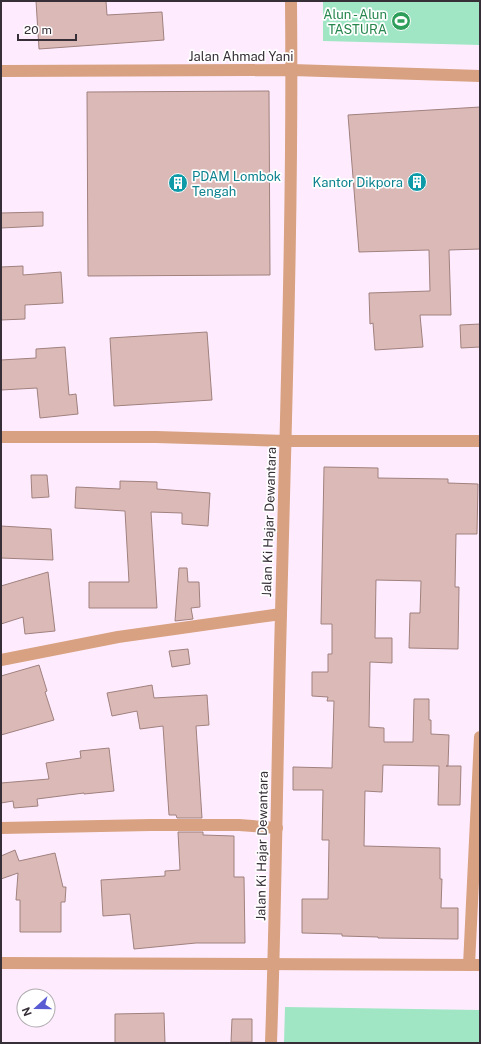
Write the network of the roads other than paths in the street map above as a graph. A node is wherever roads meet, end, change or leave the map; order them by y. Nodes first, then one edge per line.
1 (291, 1) edge
2 (292, 70) junction
3 (1, 71) edge
4 (480, 76) edge
5 (1, 437) edge
6 (286, 441) junction
7 (480, 441) edge
8 (280, 614) junction
9 (1, 660) edge
10 (480, 738) edge
11 (1, 828) edge
12 (277, 828) junction
13 (1, 963) edge
14 (274, 965) junction
15 (474, 965) edge
16 (271, 1043) edge

1 - 2 street, Jalan Ki Hajar Dewantara
2 - 3 street, Jalan Ahmad Yani
2 - 4 street, Jalan Ahmad Yani
2 - 6 street, Jalan Ki Hajar Dewantara
5 - 6 street
6 - 7 street
6 - 8 street, Jalan Ki Hajar Dewantara
8 - 9 street
8 - 12 street, Jalan Ki Hajar Dewantara
10 - 15 street
11 - 12 street
12 - 14 street, Jalan Ki Hajar Dewantara
13 - 14 street
14 - 15 street
14 - 16 street, Jalan Ki Hajar Dewantara

